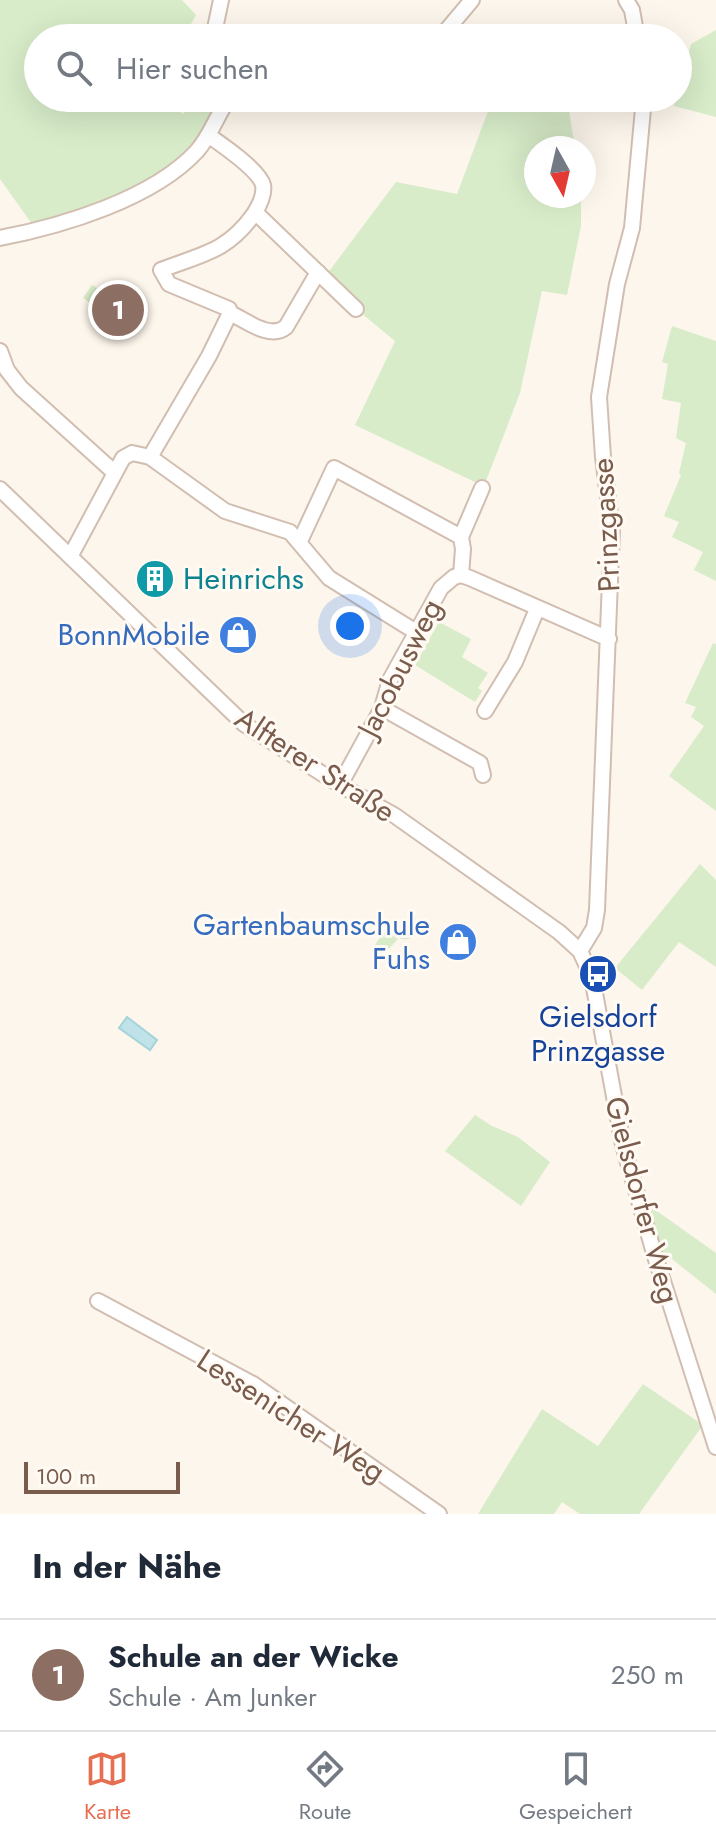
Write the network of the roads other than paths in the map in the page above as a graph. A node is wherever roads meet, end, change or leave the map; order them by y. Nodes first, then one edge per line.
1 (221, 0) edge
2 (472, 0) edge
3 (626, 0) edge
4 (216, 24) edge
5 (452, 24) edge
6 (634, 24) edge
7 (218, 112) edge
8 (643, 112) edge
9 (208, 135) junction
10 (255, 212) junction
11 (0, 238) edge
12 (318, 272) junction
13 (356, 309) dead end
14 (230, 313) junction
15 (0, 351) edge
16 (150, 457) junction
17 (115, 473) junction
18 (482, 488) dead end
19 (0, 489) edge
20 (461, 537) junction
21 (300, 541) junction
22 (71, 555) junction
23 (461, 575) junction
24 (537, 609) junction
25 (416, 632) junction
26 (609, 639) junction
27 (382, 708) junction
28 (485, 711) dead end
29 (483, 775) dead end
30 (340, 785) junction
31 (580, 951) junction
32 (98, 1301) dead end
33 (716, 1447) edge
34 (439, 1514) edge

1 - 4 street
2 - 5 street
3 - 6 street
7 - 9 street
8 - 26 street, Prinzgasse
9 - 10 street
9 - 11 street
10 - 12 street
10 - 14 street
12 - 13 street
12 - 14 street
14 - 16 street
15 - 17 street
16 - 17 street
16 - 21 street
17 - 22 street
18 - 20 street
19 - 22 street, Alfterer Straße
20 - 21 street
20 - 23 street
21 - 25 street
22 - 30 street, Alfterer Straße
23 - 24 street, Jacobusweg
23 - 25 street, Jacobusweg
24 - 26 street, Jacobusweg
24 - 28 street
25 - 27 street, Jacobusweg
26 - 31 street, Prinzgasse
27 - 29 street
27 - 30 street, Jacobusweg
30 - 31 street, Alfterer Straße
31 - 33 street, Gielsdorfer Weg
32 - 34 street, Lessenicher Weg

